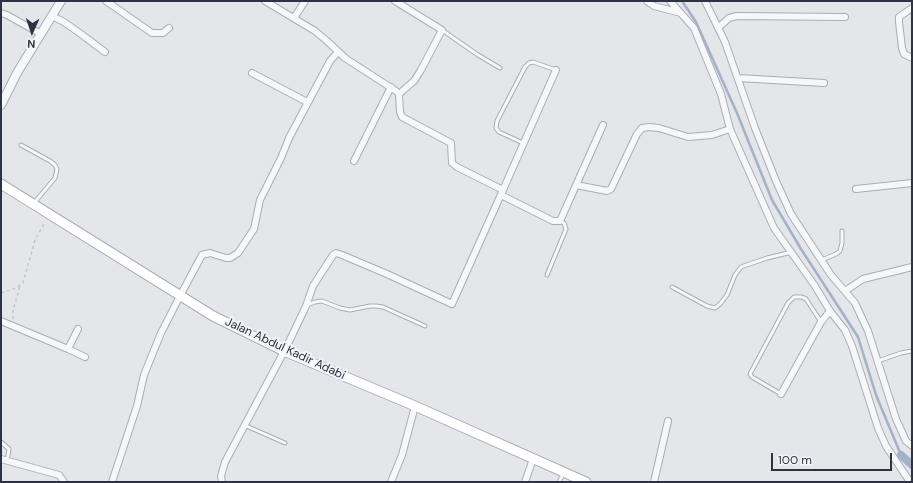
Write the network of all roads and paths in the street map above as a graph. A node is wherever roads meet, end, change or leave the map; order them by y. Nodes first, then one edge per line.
1 (61, 1) edge
2 (106, 1) edge
3 (265, 1) edge
4 (305, 1) edge
5 (395, 1) edge
6 (648, 1) edge
7 (670, 1) edge
8 (705, 1) edge
9 (912, 8) edge
10 (1, 13) edge
11 (680, 13) junction
12 (52, 16) junction
13 (845, 17) dead end
14 (294, 18) junction
15 (169, 28) dead end
16 (718, 28) junction
17 (442, 30) junction
18 (41, 34) junction
19 (105, 52) dead end
20 (338, 52) junction
21 (912, 58) edge
22 (500, 68) dead end
23 (556, 70) joint
24 (252, 73) dead end
25 (738, 78) junction
26 (824, 83) dead end
27 (391, 87) junction
28 (399, 94) junction
29 (308, 102) junction
30 (1, 105) edge
31 (603, 125) dead end
32 (730, 129) junction
33 (524, 144) junction
34 (20, 145) dead end
35 (354, 162) dead end
36 (912, 183) edge
37 (1, 184) edge
38 (576, 185) junction
39 (856, 189) dead end
40 (502, 192) junction
41 (33, 204) junction
42 (50, 215) junction
43 (560, 221) junction
44 (842, 231) dead end
45 (792, 252) junction
46 (822, 260) junction
47 (912, 267) edge
48 (546, 275) dead end
49 (20, 286) junction
50 (672, 287) dead end
51 (845, 291) junction
52 (1, 293) edge
53 (180, 296) junction
54 (306, 306) junction
55 (830, 311) junction
56 (1, 321) edge
57 (821, 322) junction
58 (425, 326) dead end
59 (17, 328) junction
60 (78, 329) dead end
61 (68, 349) junction
62 (912, 351) edge
63 (284, 352) junction
64 (85, 357) dead end
65 (878, 360) junction
66 (781, 394) joint
67 (415, 406) junction
68 (668, 421) dead end
69 (244, 425) junction
70 (1, 442) edge
71 (284, 443) dead end
72 (912, 446) edge
73 (533, 459) junction
74 (4, 460) edge
75 (563, 472) junction
76 (64, 482) edge
77 (112, 482) edge
78 (222, 482) edge
79 (391, 482) edge
80 (526, 482) edge
81 (559, 482) edge
82 (586, 482) edge
83 (654, 482) edge
84 (910, 482) edge

1 - 12 street
2 - 15 street
3 - 14 street
4 - 14 street
5 - 17 street
6 - 11 street
7 - 11 street
8 - 16 street
9 - 21 street
10 - 18 street
11 - 32 street
12 - 18 street
12 - 19 street
13 - 16 street
14 - 20 street
16 - 25 street
17 - 22 lane
17 - 28 street
18 - 30 street
20 - 27 street
20 - 29 street
23 - 33 street
23 - 33 lane
24 - 29 street
25 - 26 street
25 - 46 street
27 - 28 street
27 - 35 street
28 - 40 street
29 - 53 street
31 - 38 street
32 - 38 street
32 - 45 street
33 - 40 street
34 - 41 lane
36 - 39 street
37 - 41 main road, Jalan Abdul Kadir Adabi
38 - 43 street
40 - 43 street
40 - 54 street
41 - 42 main road, Jalan Abdul Kadir Adabi
42 - 49 path
42 - 53 main road, Jalan Abdul Kadir Adabi
43 - 48 lane
44 - 46 lane
45 - 50 lane
45 - 55 street
46 - 51 street
47 - 51 street
49 - 52 path
49 - 59 path
51 - 65 street
53 - 63 main road, Jalan Abdul Kadir Adabi
53 - 77 street
54 - 58 lane
54 - 63 street
55 - 57 street
55 - 84 street
56 - 59 street
57 - 66 street
57 - 66 lane
59 - 61 street
60 - 61 street
61 - 64 street
62 - 65 lane
63 - 67 main road, Jalan Abdul Kadir Adabi
63 - 69 street
65 - 72 street
67 - 73 main road, Jalan Abdul Kadir Adabi
67 - 79 street
68 - 83 street
69 - 71 lane
69 - 78 street
70 - 74 lane
73 - 75 main road, Jalan Abdul Kadir Adabi
73 - 80 street
74 - 76 street
75 - 81 lane
75 - 82 main road, Jalan Abdul Kadir Adabi

